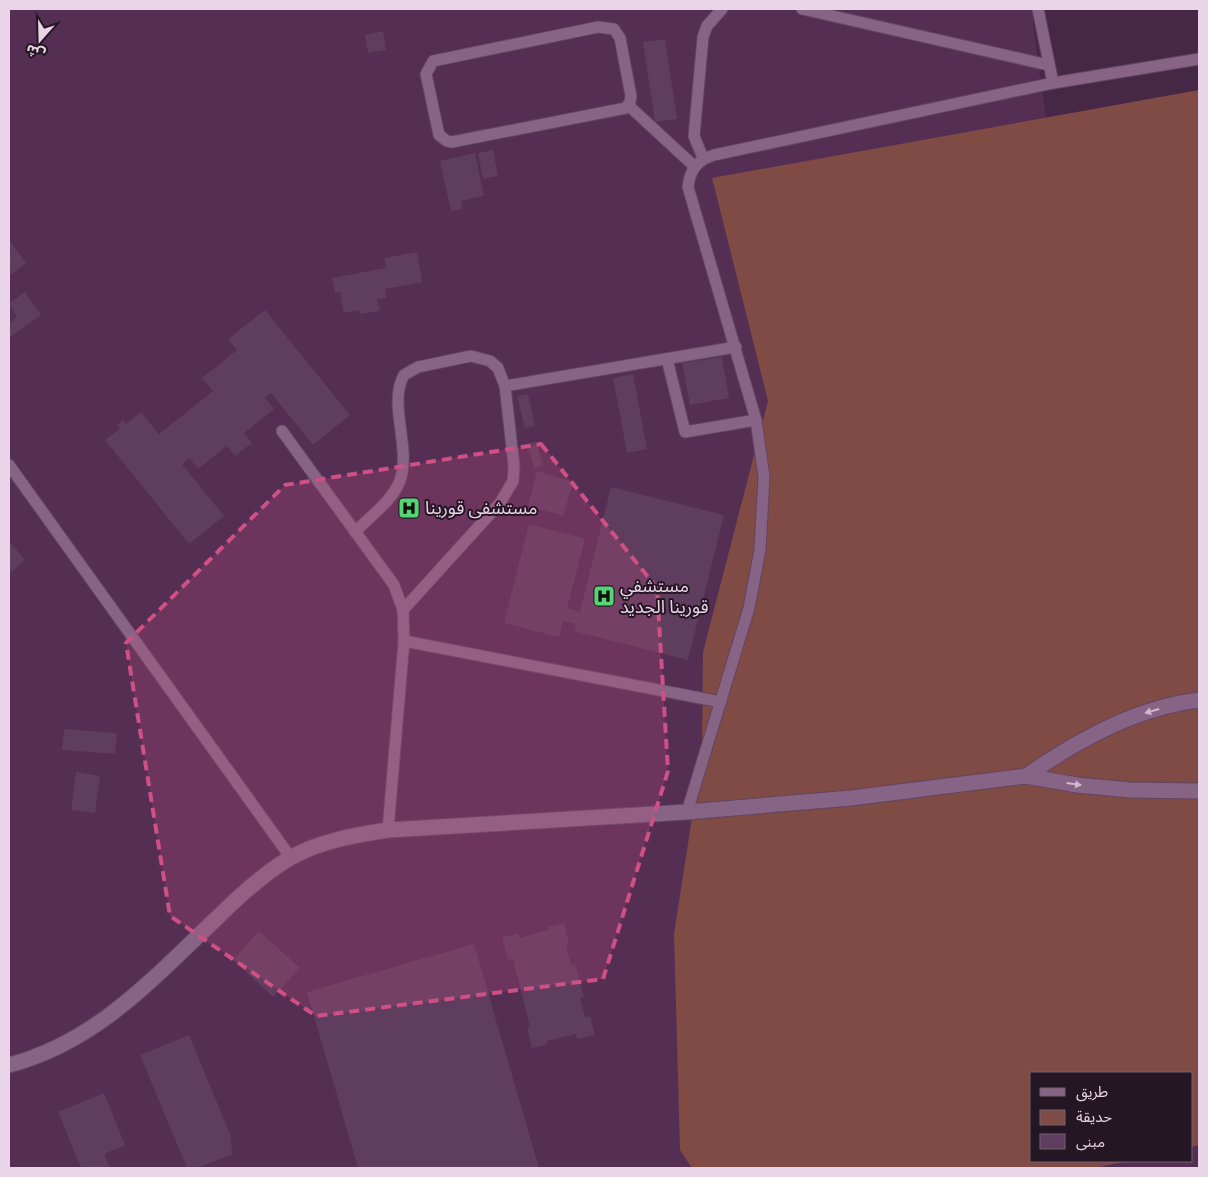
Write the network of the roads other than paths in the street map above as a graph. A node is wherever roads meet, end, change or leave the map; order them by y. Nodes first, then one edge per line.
1 (722, 9) edge
2 (802, 9) edge
3 (1038, 9) edge
4 (1199, 59) edge
5 (1048, 66) junction
6 (1053, 83) junction
7 (628, 105) junction
8 (699, 162) junction
9 (736, 347) junction
10 (667, 359) junction
11 (505, 386) junction
12 (756, 420) junction
13 (282, 431) dead end
14 (9, 465) edge
15 (355, 532) junction
16 (403, 610) junction
17 (404, 641) junction
18 (1199, 700) edge
19 (721, 702) junction
20 (1026, 776) junction
21 (1199, 791) edge
22 (687, 812) junction
23 (388, 830) junction
24 (291, 858) junction
25 (9, 1065) edge

1 - 8 lane
2 - 5 lane
3 - 5 lane
4 - 6 lane
5 - 6 lane
6 - 8 lane
7 - 7 lane
7 - 8 lane
8 - 9 lane
9 - 10 lane
9 - 12 lane
10 - 11 lane
10 - 12 lane
11 - 15 lane
11 - 16 lane
12 - 19 lane
13 - 15 lane
14 - 24 lane
15 - 16 lane
16 - 17 lane
17 - 19 lane
17 - 23 lane
18 -> 20 street
19 - 22 lane
20 -> 21 street
20 - 22 street
22 - 23 street
23 - 24 street
24 - 25 street

